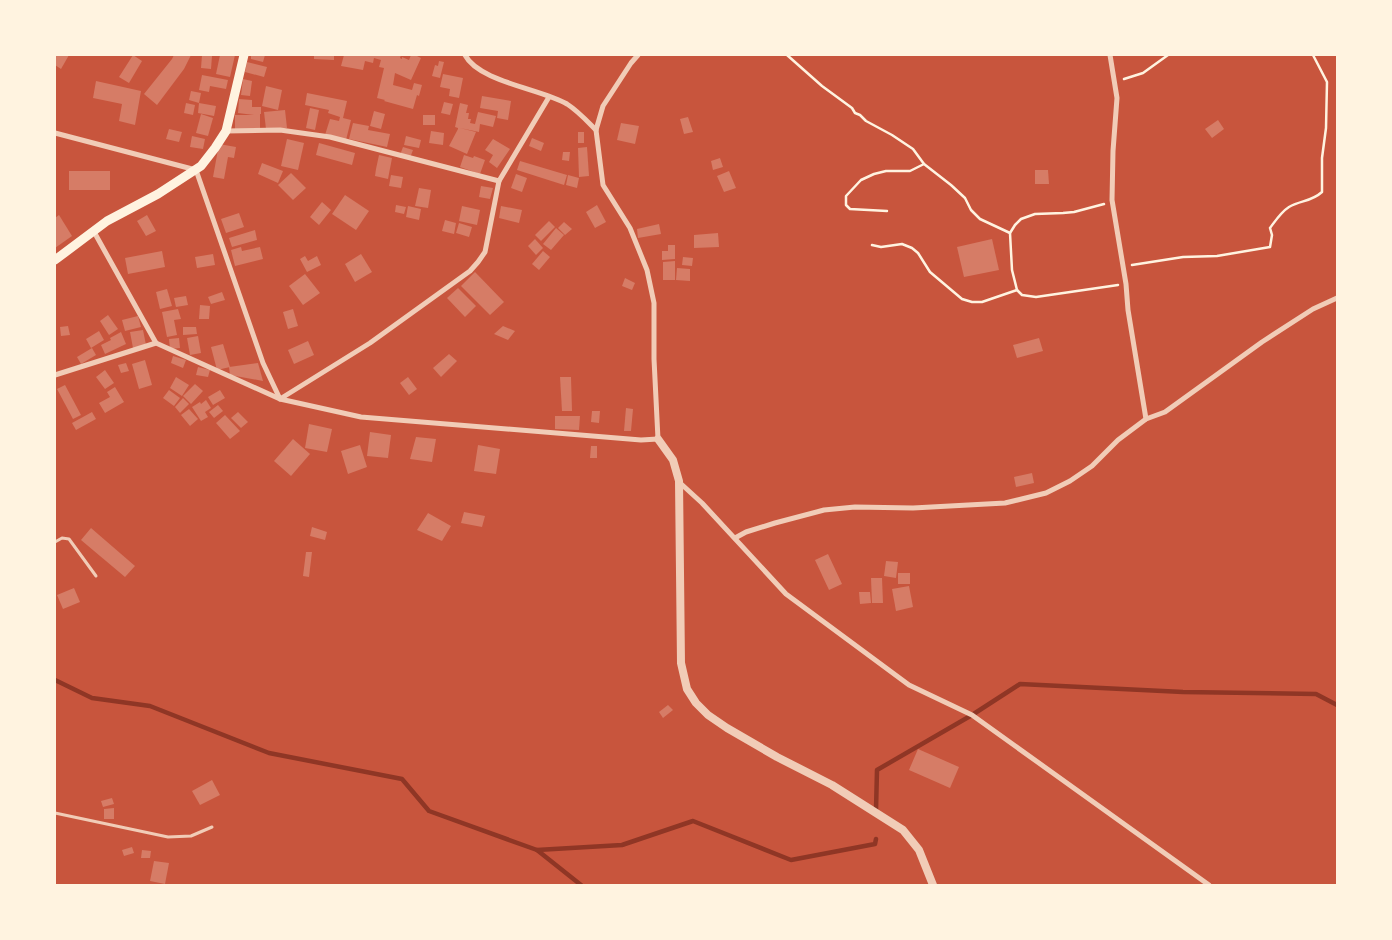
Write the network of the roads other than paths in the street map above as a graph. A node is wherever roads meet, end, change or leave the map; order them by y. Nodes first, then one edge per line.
1 (244, 55) edge
2 (466, 55) edge
3 (638, 55) edge
4 (1110, 55) edge
5 (549, 97) junction
6 (596, 130) junction
7 (226, 131) junction
8 (55, 133) edge
9 (196, 170) junction
10 (499, 181) junction
11 (93, 230) junction
12 (55, 260) edge
13 (1337, 298) edge
14 (156, 343) junction
15 (55, 376) edge
16 (280, 399) junction
17 (1146, 420) junction
18 (658, 439) junction
19 (679, 481) junction
20 (735, 538) junction
21 (55, 542) edge
22 (96, 576) dead end
23 (55, 813) edge
24 (212, 826) dead end
25 (934, 885) edge
26 (1209, 885) edge

1 - 7 main road
2 - 5 street
3 - 6 street
4 - 17 street
5 - 6 street
5 - 10 street
6 - 18 street
7 - 9 main road
7 - 10 street
8 - 9 street
9 - 11 main road
9 - 16 street
10 - 16 street
11 - 12 main road
11 - 14 street
13 - 17 street
14 - 15 street
14 - 16 street
16 - 18 street
17 - 20 street
18 - 19 street
19 - 20 street
19 - 25 street
20 - 26 street
21 - 22 lane
23 - 24 lane

